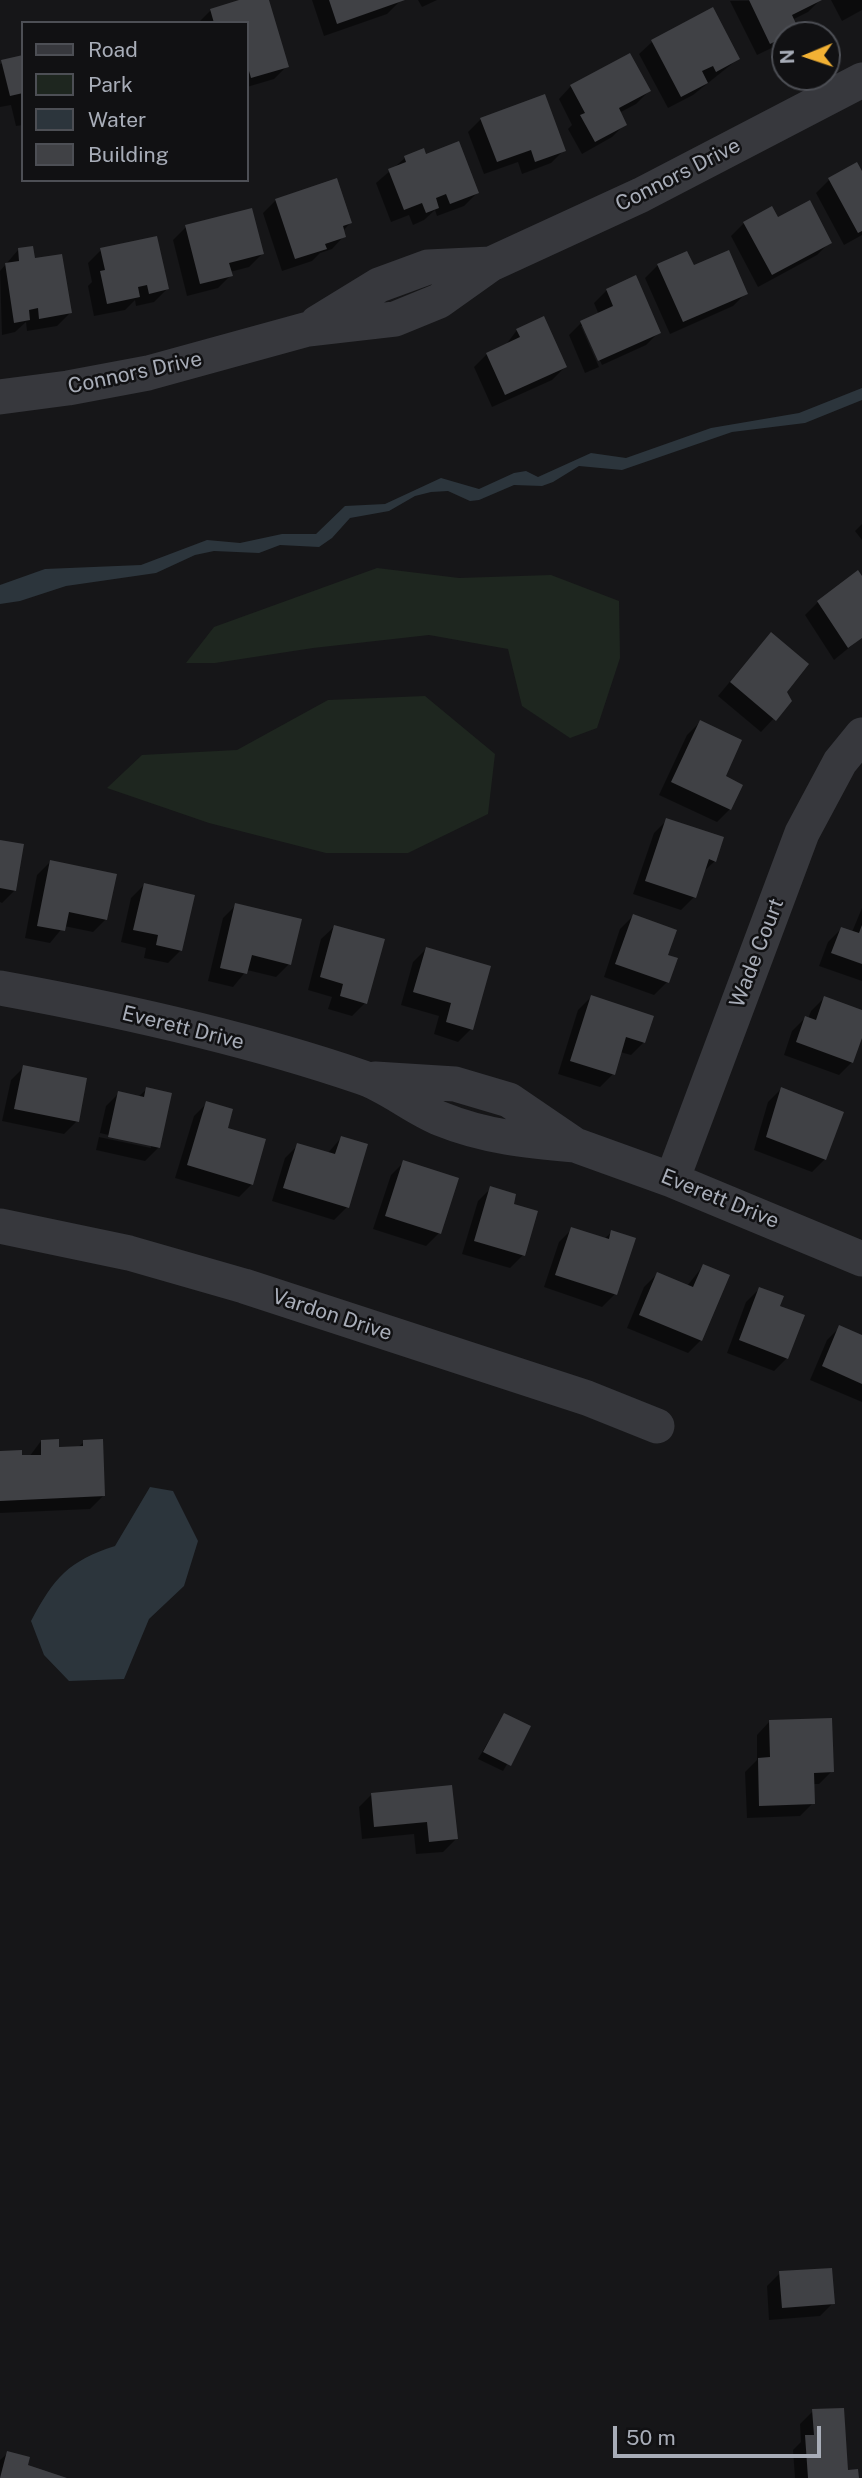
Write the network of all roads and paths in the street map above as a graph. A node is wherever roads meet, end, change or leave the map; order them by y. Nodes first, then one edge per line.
1 (862, 80) edge
2 (0, 397) edge
3 (862, 735) edge
4 (0, 988) edge
5 (672, 1180) junction
6 (0, 1226) edge
7 (862, 1259) edge
8 (657, 1426) dead end

1 - 2 street, Connors Drive
3 - 5 street, Wade Court
4 - 5 street, Everett Drive
5 - 7 street, Everett Drive
6 - 8 street, Vardon Drive

